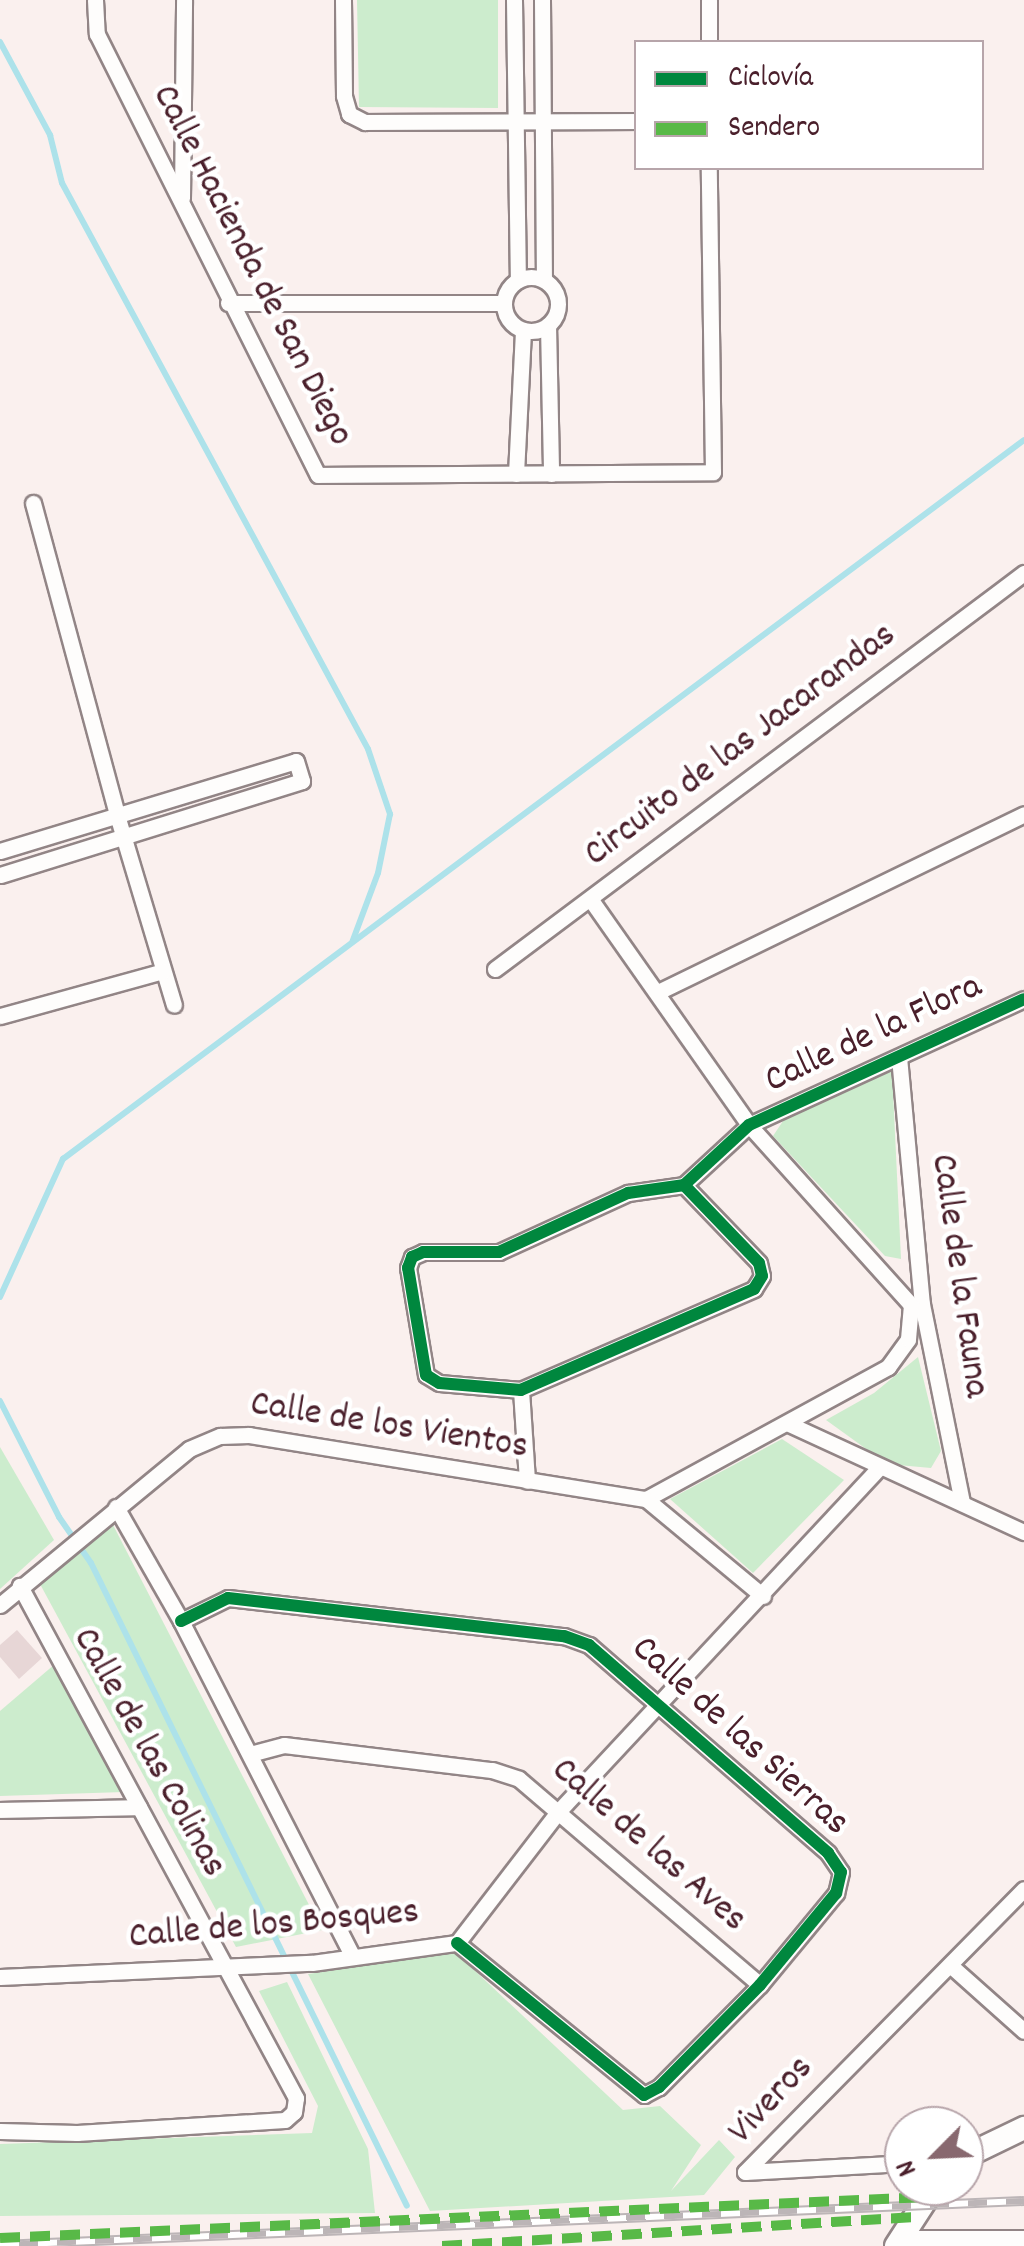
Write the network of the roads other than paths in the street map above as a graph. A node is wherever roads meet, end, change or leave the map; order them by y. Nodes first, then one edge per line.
1 (95, 0) edge
2 (184, 0) edge
3 (343, 0) edge
4 (514, 0) edge
5 (542, 0) edge
6 (709, 0) edge
7 (709, 40) edge
8 (515, 119) junction
9 (542, 119) junction
10 (634, 121) edge
11 (710, 170) edge
12 (182, 202) junction
13 (518, 280) junction
14 (544, 280) junction
15 (228, 303) junction
16 (504, 303) junction
17 (548, 324) junction
18 (523, 330) junction
19 (516, 474) junction
20 (551, 474) junction
21 (33, 503) dead end
22 (1024, 573) edge
23 (1024, 814) edge
24 (117, 815) junction
25 (124, 836) junction
26 (0, 851) edge
27 (0, 875) edge
28 (591, 900) junction
29 (495, 969) dead end
30 (163, 971) junction
31 (658, 992) junction
32 (1024, 999) edge
33 (174, 1004) dead end
34 (0, 1016) edge
35 (899, 1056) junction
36 (749, 1125) junction
37 (684, 1185) junction
38 (917, 1305) junction
39 (521, 1390) junction
40 (790, 1424) junction
41 (880, 1467) junction
42 (527, 1481) junction
43 (646, 1499) junction
44 (962, 1503) junction
45 (116, 1506) junction
46 (1024, 1532) edge
47 (20, 1586) junction
48 (763, 1596) junction
49 (0, 1605) edge
50 (182, 1621) junction
51 (658, 1704) junction
52 (250, 1754) junction
53 (139, 1807) junction
54 (0, 1810) edge
55 (557, 1813) junction
56 (1024, 1889) edge
57 (457, 1943) junction
58 (353, 1957) junction
59 (950, 1965) junction
60 (229, 1967) junction
61 (0, 1976) edge
62 (760, 1985) junction
63 (1024, 2031) edge
64 (1024, 2128) edge
65 (0, 2131) edge
66 (984, 2147) edge
67 (884, 2164) edge
68 (922, 2206) edge
69 (1024, 2238) edge
70 (899, 2242) edge

1 - 12 street, Calle Hacienda de San Diego
2 - 12 street
3 - 8 street
4 - 8 street
5 - 9 street
6 - 7 street
8 - 9 street
8 - 13 street
9 - 10 street
9 - 14 street
11 - 20 street, Calle Hacienda de San Diego
12 - 15 street, Calle Hacienda de San Diego
13 - 14 street
13 - 16 street
14 - 17 street
15 - 16 street
15 - 19 street, Calle Hacienda de San Diego
16 - 18 street
17 - 18 street
17 - 20 street
18 - 19 street
19 - 20 street, Calle Hacienda de San Diego
21 - 24 street
22 - 28 street, Circuito de las Jacarandas
23 - 31 street
24 - 25 street
24 - 25 street
24 - 26 street
25 - 27 street
25 - 30 street
28 - 29 street, Circuito de las Jacarandas
28 - 31 street
30 - 33 street
30 - 34 street
31 - 36 street
32 - 35 street, Calle de la Flora
35 - 36 street, Calle de la Flora
35 - 38 street, Calle de la Fauna
36 - 37 street, Calle de la Flora
36 - 38 street
37 - 39 street
37 - 39 street
38 - 40 street
38 - 44 street, Calle de la Fauna
39 - 42 street
40 - 41 street
40 - 43 street
41 - 44 street
41 - 48 street, Calle de los Bosques
42 - 43 street, Calle de los Vientos
42 - 45 street, Calle de los Vientos
43 - 48 street
44 - 46 street
45 - 47 street, Calle de los Vientos
45 - 50 street
47 - 49 street, Calle de los Vientos
47 - 53 street, Calle de las Colinas
48 - 51 street, Calle de los Bosques
50 - 51 street, Calle de las Sierras
50 - 52 street
51 - 55 street, Calle de los Bosques
51 - 62 street, Calle de las Sierras
52 - 55 street, Calle de las Aves
52 - 58 street
53 - 54 street
53 - 60 street, Calle de las Colinas
55 - 57 street, Calle de los Bosques
55 - 62 street, Calle de las Aves
56 - 59 street, Viveros
57 - 58 street, Calle de los Bosques
57 - 62 street, Calle de las Sierras
58 - 60 street, Calle de los Bosques
59 - 63 street
59 - 67 street, Viveros
60 - 61 street, Calle de los Bosques
60 - 65 street, Calle de las Colinas
64 - 66 street
68 - 70 street
69 - 70 street

